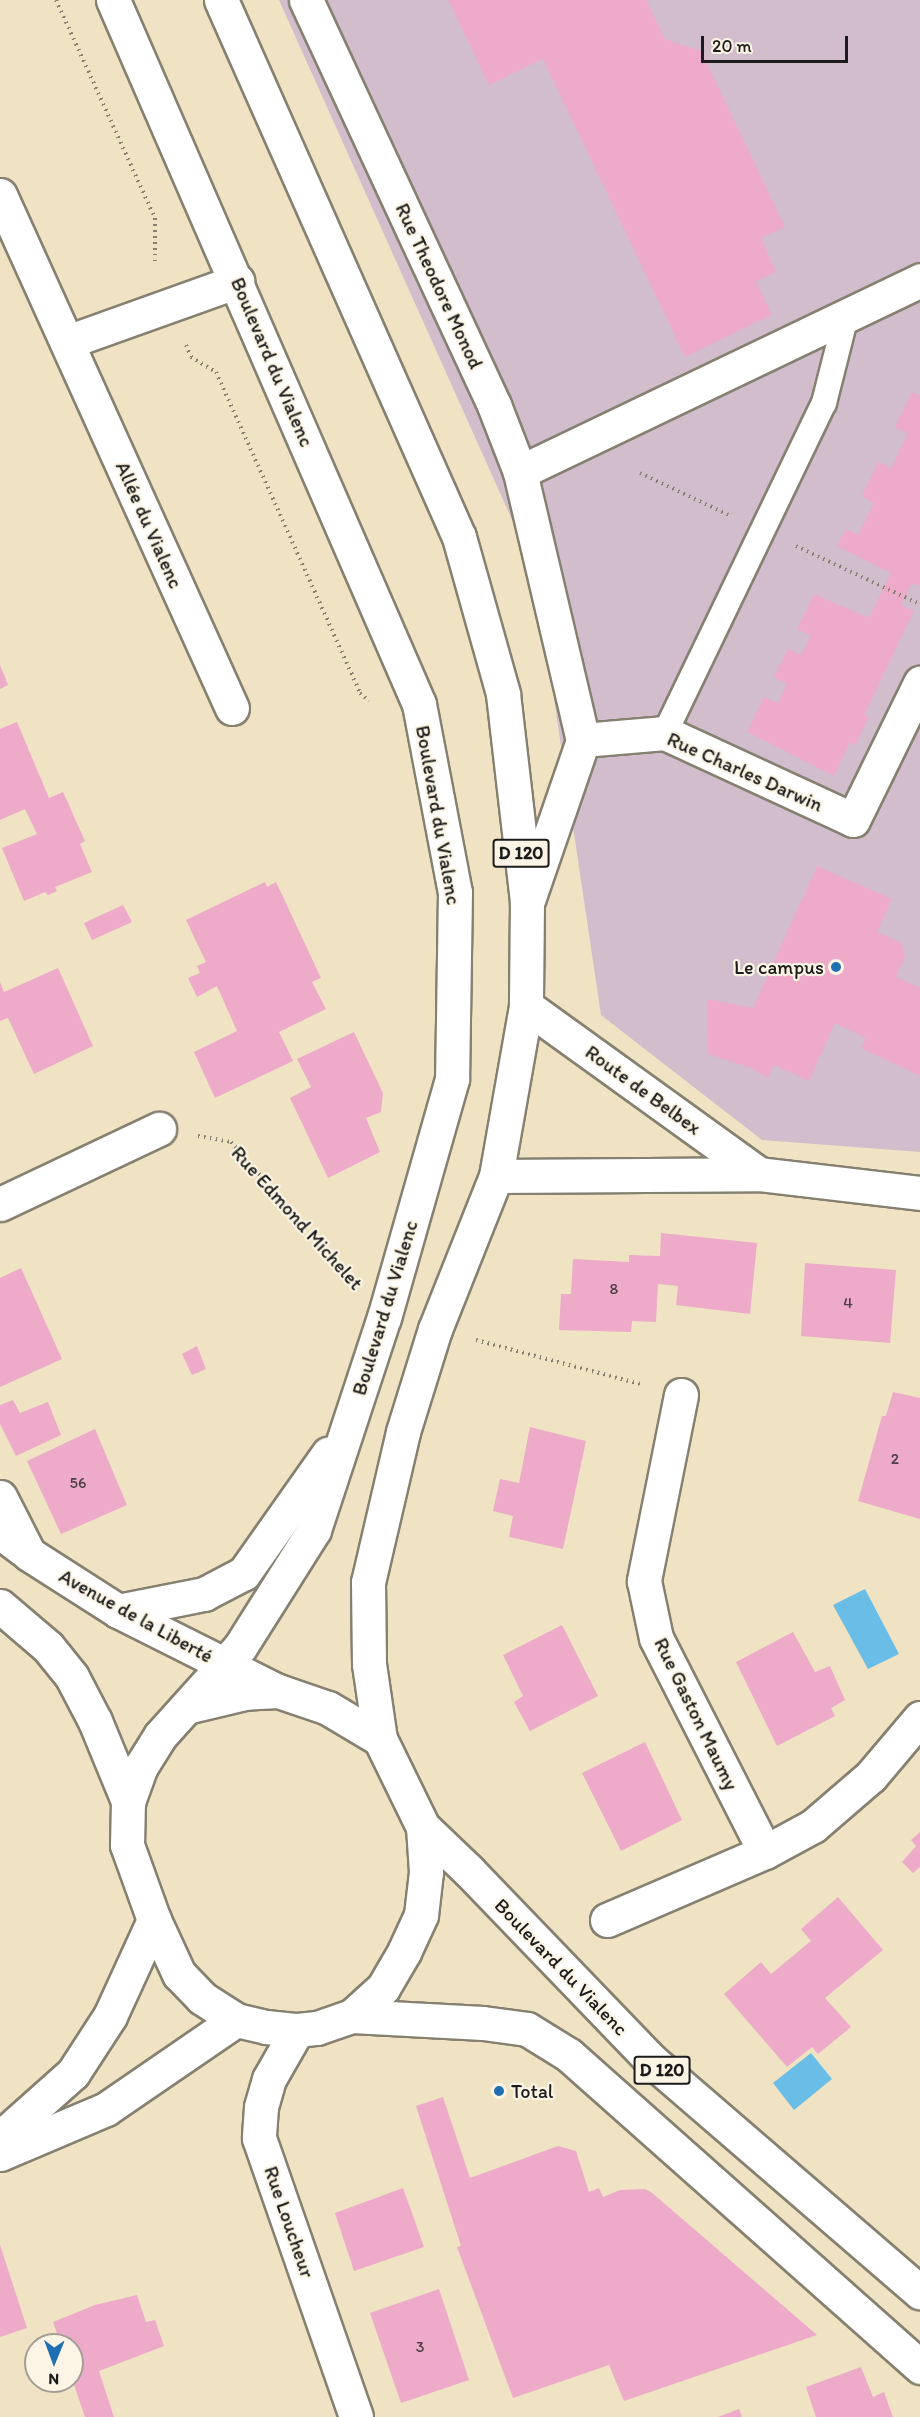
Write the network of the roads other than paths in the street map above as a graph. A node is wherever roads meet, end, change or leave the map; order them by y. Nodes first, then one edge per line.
1 (113, 0) edge
2 (221, 0) edge
3 (285, 0) edge
4 (306, 0) edge
5 (354, 102) junction
6 (0, 195) edge
7 (920, 280) edge
8 (237, 281) junction
9 (846, 316) junction
10 (67, 342) junction
11 (520, 472) junction
12 (920, 683) edge
13 (232, 708) dead end
14 (665, 733) junction
15 (583, 740) junction
16 (527, 903) junction
17 (526, 1006) junction
18 (159, 1129) road end
19 (759, 1174) junction
20 (496, 1176) junction
21 (920, 1193) edge
22 (0, 1204) edge
23 (681, 1395) road end
24 (351, 1420) junction
25 (0, 1497) edge
26 (0, 1532) edge
27 (29, 1554) junction
28 (0, 1606) edge
29 (118, 1611) junction
30 (225, 1665) junction
31 (278, 1691) junction
32 (190, 1706) junction
33 (920, 1718) edge
34 (380, 1739) junction
35 (128, 1801) junction
36 (423, 1827) junction
37 (765, 1852) junction
38 (154, 1920) junction
39 (607, 1920) dead end
40 (352, 2016) junction
41 (236, 2020) junction
42 (297, 2030) junction
43 (0, 2138) edge
44 (0, 2154) edge
45 (920, 2292) edge
46 (920, 2367) edge
47 (356, 2417) edge

1 - 8 main road, Boulevard du Vialenc
2 - 16 main road, D 120
3 - 5 main road, Rue Theodore Monod
4 - 5 main road, Rue Theodore Monod
5 - 11 main road, Rue Theodore Monod
6 - 10 main road, Allée du Vialenc
7 - 9 main road
8 - 10 main road
8 - 24 main road, Boulevard du Vialenc
9 - 11 main road
9 - 14 lane
10 - 13 main road, Allée du Vialenc
11 - 15 main road, Rue Theodore Monod
12 - 14 main road, Rue Charles Darwin
14 - 15 main road, Rue Charles Darwin
15 - 16 main road
16 - 17 main road, D 120
17 - 19 main road, Route de Belbex
17 - 20 main road, D 120
18 - 22 main road
19 - 20 main road, Route de Belbex
19 - 21 main road, Route de Belbex
20 - 34 main road, D 120
23 - 37 main road, Rue Gaston Maumy
24 - 29 main road
24 - 30 main road, Boulevard du Vialenc
25 - 27 main road
26 - 27 main road, Avenue de la Liberté
27 - 29 main road, Avenue de la Liberté
28 - 35 main road
29 - 30 main road, Avenue de la Liberté
30 - 31 main road, Avenue de la Liberté
30 - 32 main road, Boulevard du Vialenc
31 - 32 main road
31 - 34 main road
32 - 35 main road, Boulevard du Vialenc
33 - 37 main road
34 - 36 main road
35 - 38 main road
36 - 40 main road
36 - 45 main road, Boulevard du Vialenc / D 120
37 - 39 main road
38 - 41 main road
38 - 43 main road
40 - 42 main road
40 - 46 main road, D 120
41 - 42 main road
41 - 44 main road
42 - 47 main road, Rue Loucheur

